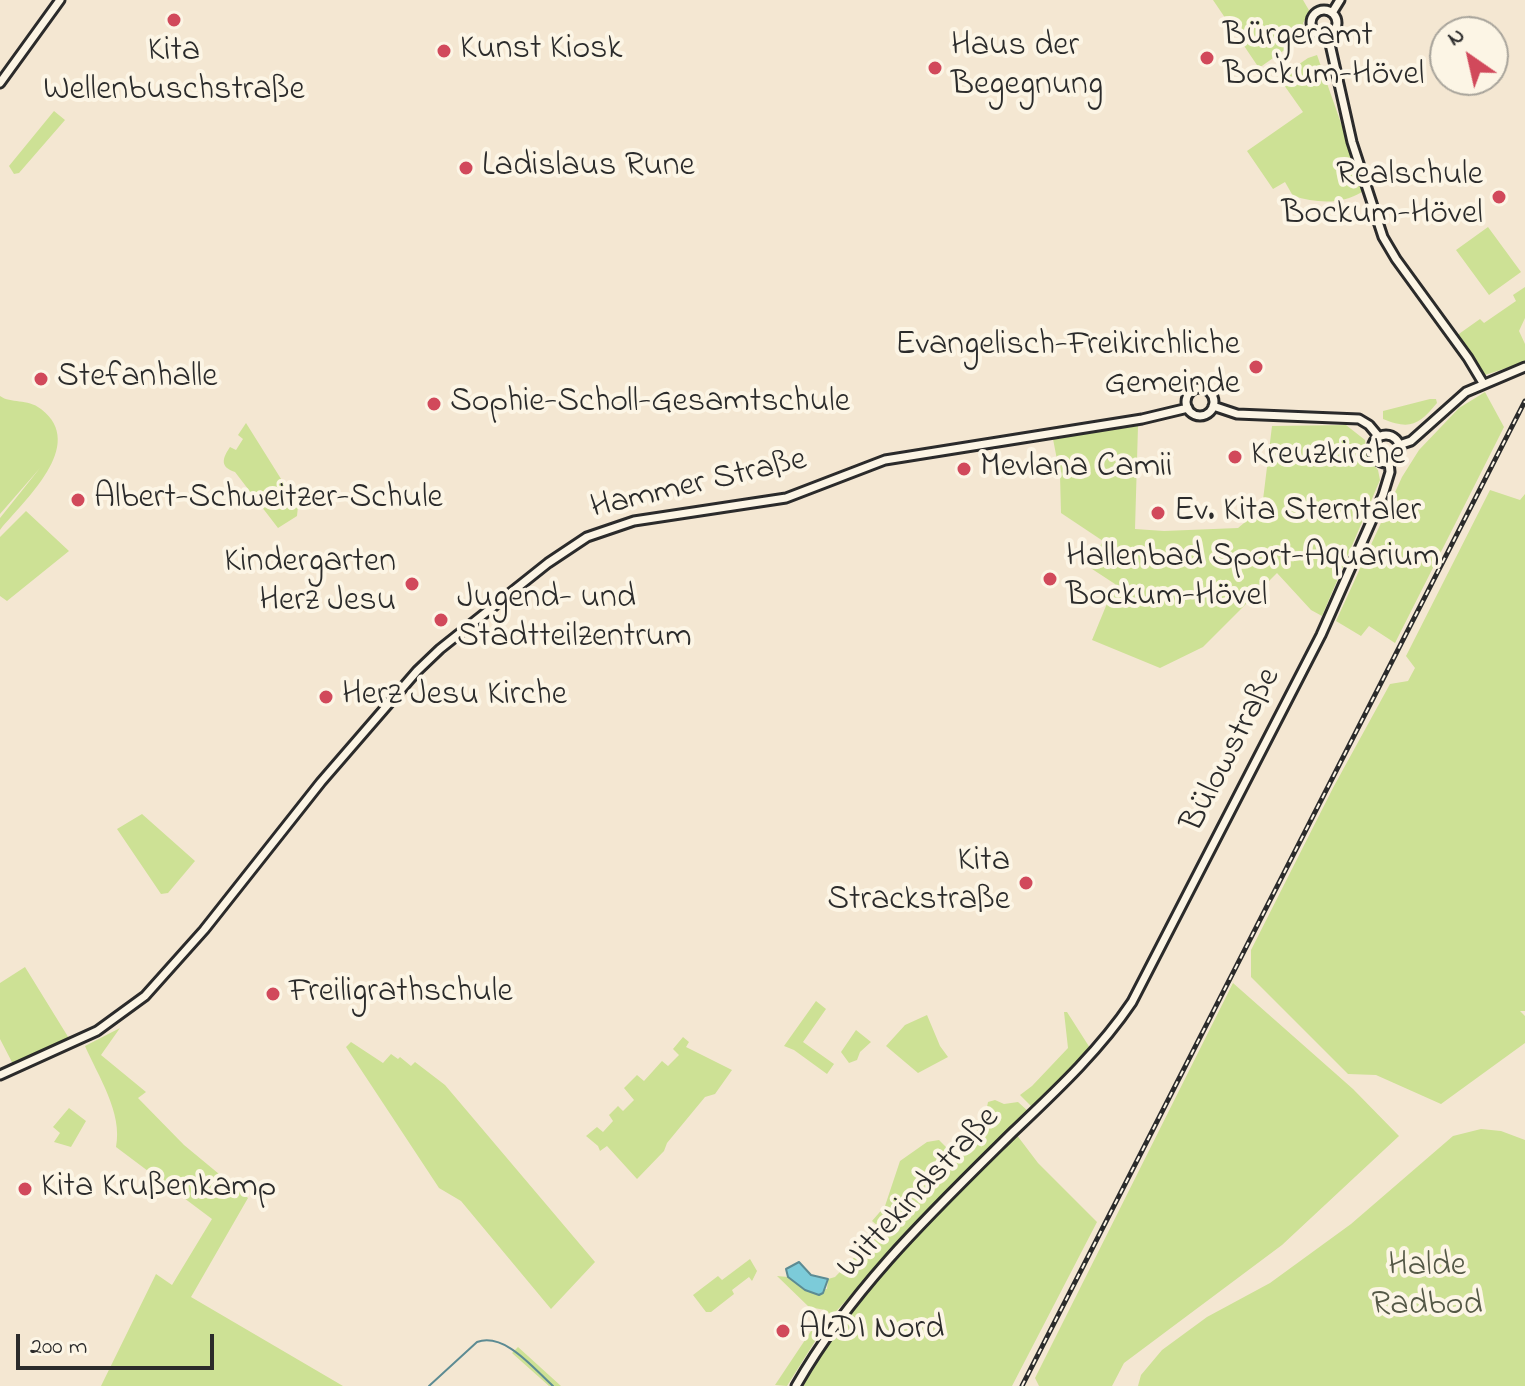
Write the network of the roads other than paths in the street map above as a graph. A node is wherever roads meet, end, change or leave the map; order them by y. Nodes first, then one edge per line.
1 (60, 0) edge
2 (1340, 0) edge
3 (1332, 13) junction
4 (1328, 35) junction
5 (0, 83) edge
6 (1525, 367) edge
7 (1483, 383) junction
8 (1213, 406) junction
9 (1188, 408) junction
10 (1379, 437) junction
11 (1399, 445) junction
12 (1389, 462) junction
13 (1096, 1050) joint
14 (0, 1075) edge
15 (796, 1386) edge

1 - 5 main road
2 - 3 main road
3 - 4 main road
3 - 4 main road
4 - 7 main road
6 - 7 main road
7 - 11 main road
8 - 9 main road
8 - 9 main road
8 - 10 main road
9 - 14 main road, Hammer Straße
10 - 11 main road
10 - 12 main road
11 - 12 main road
12 - 13 main road, Bülowstraße
13 - 15 main road, Wittekindstraße

